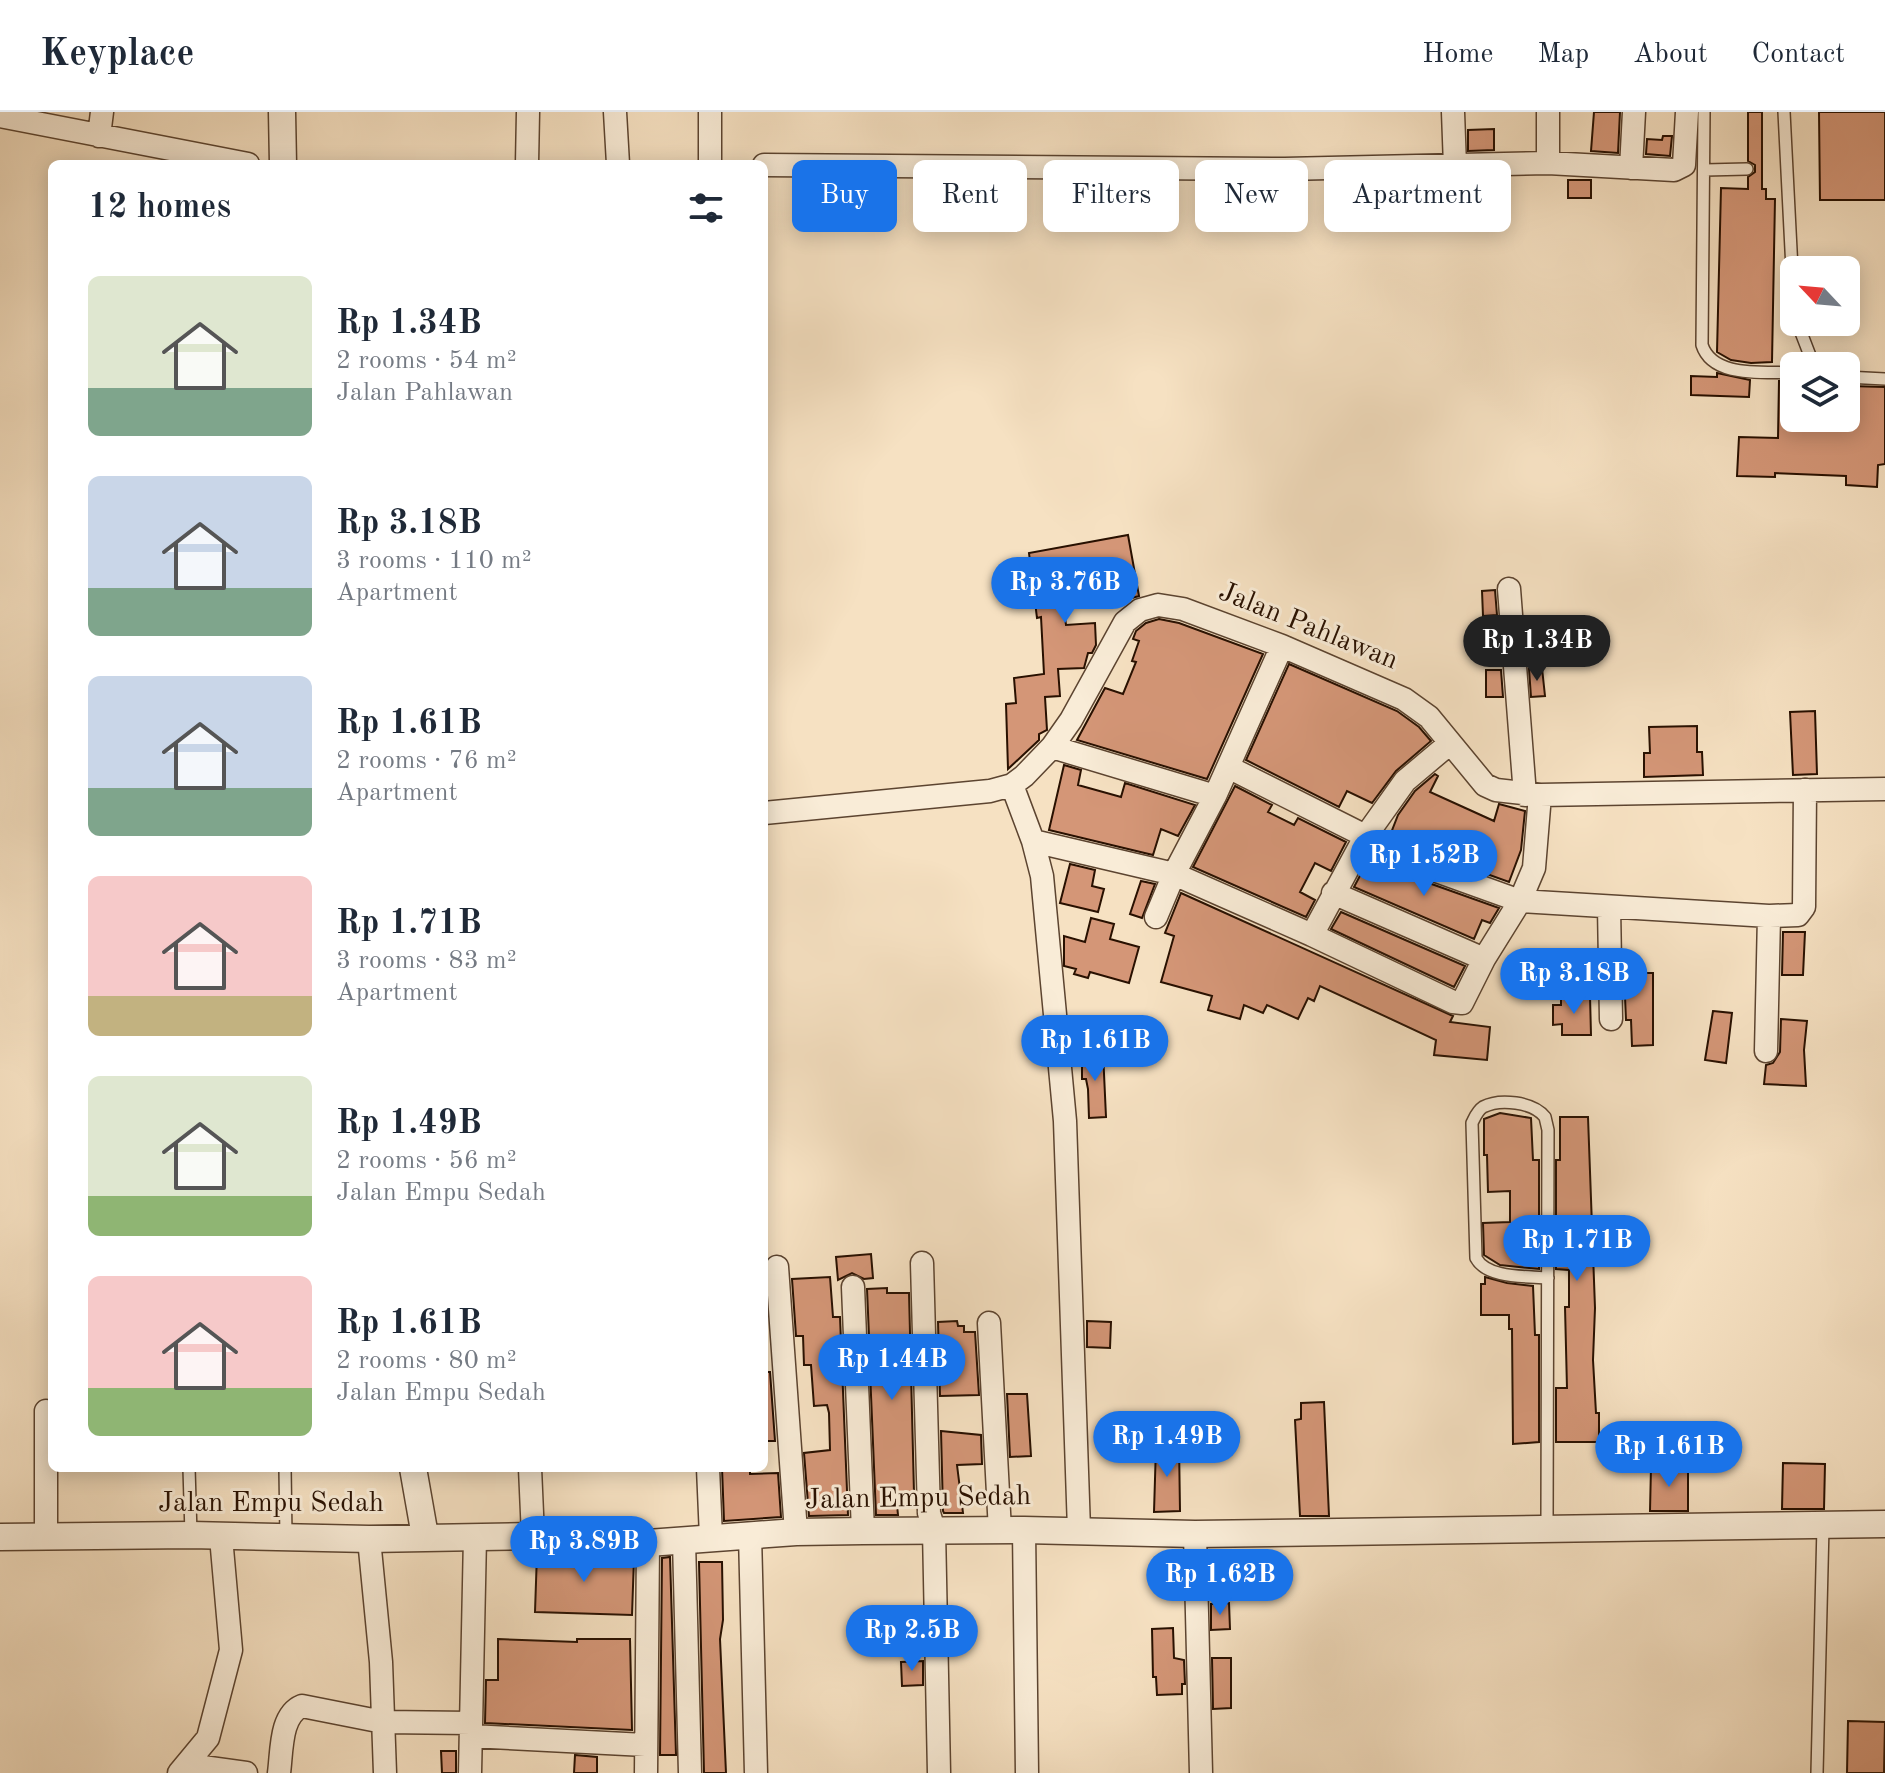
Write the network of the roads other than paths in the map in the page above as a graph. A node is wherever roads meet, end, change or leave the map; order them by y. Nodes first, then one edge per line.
1 (102, 112) edge
2 (282, 112) edge
3 (528, 112) edge
4 (615, 112) edge
5 (710, 112) edge
6 (1453, 112) edge
7 (1548, 112) edge
8 (1634, 112) edge
9 (1687, 112) edge
10 (1704, 112) edge
11 (1784, 112) edge
12 (0, 116) edge
13 (99, 136) junction
14 (227, 160) edge
15 (283, 160) edge
16 (527, 160) edge
17 (618, 160) edge
18 (710, 160) edge
19 (1455, 160) edge
20 (1548, 163) junction
21 (1511, 164) edge
22 (768, 165) edge
23 (1324, 168) edge
24 (1631, 168) junction
25 (1747, 169) dead end
26 (1705, 170) junction
27 (1791, 256) edge
28 (1780, 372) edge
29 (1860, 378) edge
30 (1885, 379) edge
31 (1509, 589) dead end
32 (1282, 646) junction
33 (1449, 744) junction
34 (1052, 747) junction
35 (1228, 767) junction
36 (1012, 785) junction
37 (1885, 789) edge
38 (1805, 790) junction
39 (1532, 795) junction
40 (1215, 796) junction
41 (768, 813) edge
42 (1365, 837) junction
43 (1033, 841) junction
44 (1174, 874) junction
45 (1333, 893) junction
46 (1520, 901) junction
47 (1609, 907) junction
48 (1769, 916) junction
49 (1156, 917) dead end
50 (1312, 935) junction
51 (1484, 959) junction
52 (1611, 1019) dead end
53 (1766, 1051) dead end
54 (922, 1263) dead end
55 (777, 1267) dead end
56 (1548, 1278) junction
57 (853, 1287) dead end
58 (989, 1323) dead end
59 (46, 1411) dead end
60 (189, 1472) edge
61 (285, 1472) edge
62 (414, 1472) edge
63 (530, 1472) edge
64 (708, 1472) edge
65 (1885, 1524) edge
66 (1823, 1525) junction
67 (1547, 1527) junction
68 (934, 1530) junction
69 (1012, 1530) junction
70 (1079, 1530) junction
71 (863, 1531) junction
72 (796, 1532) junction
73 (1195, 1534) junction
74 (191, 1535) junction
75 (750, 1535) junction
76 (425, 1536) junction
77 (533, 1536) junction
78 (0, 1537) edge
79 (46, 1537) junction
80 (221, 1537) junction
81 (475, 1537) junction
82 (711, 1537) junction
83 (286, 1538) junction
84 (369, 1539) junction
85 (684, 1541) junction
86 (648, 1543) junction
87 (383, 1722) junction
88 (471, 1729) junction
89 (645, 1745) junction
90 (183, 1769) edge
91 (246, 1773) edge
92 (279, 1773) edge
93 (385, 1773) edge
94 (470, 1773) edge
95 (646, 1773) edge
96 (690, 1773) edge
97 (756, 1773) edge
98 (939, 1773) edge
99 (1027, 1773) edge
100 (1201, 1773) edge
101 (1817, 1773) edge

1 - 13 street
2 - 15 street
3 - 16 street
4 - 17 street
5 - 18 street
6 - 19 street
7 - 20 street
8 - 24 street
9 - 24 street
10 - 26 lane
11 - 27 lane
12 - 13 street
13 - 14 street
20 - 21 street
20 - 24 street
22 - 23 street
25 - 26 lane
26 - 28 lane
29 - 30 lane
31 - 39 street
32 - 33 street, Jalan Pahlawan
32 - 34 street, Jalan Pahlawan
32 - 35 street
33 - 39 street, Jalan Pahlawan
33 - 42 street
34 - 36 street, Jalan Pahlawan
34 - 40 street
35 - 40 street
35 - 42 street
36 - 41 street
36 - 43 street
37 - 38 street, Jalan Pahlawan
38 - 39 street, Jalan Pahlawan
38 - 48 street
39 - 46 street
40 - 44 street
42 - 45 street
42 - 46 street
43 - 44 street
43 - 70 street
44 - 49 street
44 - 50 street
45 - 50 street
45 - 51 street
46 - 47 street
46 - 51 street
47 - 48 street
47 - 52 street
48 - 53 street
50 - 51 street
54 - 68 street
55 - 72 street
56 - 56 lane
56 - 67 lane
57 - 71 street
58 - 69 street
59 - 79 street
60 - 74 lane
61 - 83 lane
62 - 76 street
63 - 77 street
64 - 82 street
65 - 66 street, Jalan Empu Sedah
66 - 67 street, Jalan Empu Sedah
66 - 101 lane
67 - 73 street, Jalan Empu Sedah
68 - 69 street, Jalan Empu Sedah
68 - 71 street, Jalan Empu Sedah
68 - 98 street
69 - 70 street, Jalan Empu Sedah
69 - 99 street
70 - 73 street, Jalan Empu Sedah
71 - 72 street, Jalan Empu Sedah
72 - 75 street, Jalan Empu Sedah
73 - 100 street
74 - 79 street, Jalan Empu Sedah
74 - 80 street, Jalan Empu Sedah
75 - 82 street, Jalan Empu Sedah
75 - 97 street
76 - 81 street, Jalan Empu Sedah
76 - 84 street, Jalan Empu Sedah
77 - 81 street, Jalan Empu Sedah
77 - 86 street, Jalan Empu Sedah
78 - 79 street, Jalan Empu Sedah
80 - 83 street, Jalan Empu Sedah
80 - 90 street
81 - 88 street
82 - 85 street, Jalan Empu Sedah
83 - 84 street, Jalan Empu Sedah
84 - 87 street
85 - 86 street, Jalan Empu Sedah
85 - 96 street
86 - 89 street
87 - 88 street
87 - 92 street
87 - 93 street
88 - 89 street
88 - 94 street
89 - 95 street
90 - 91 street

